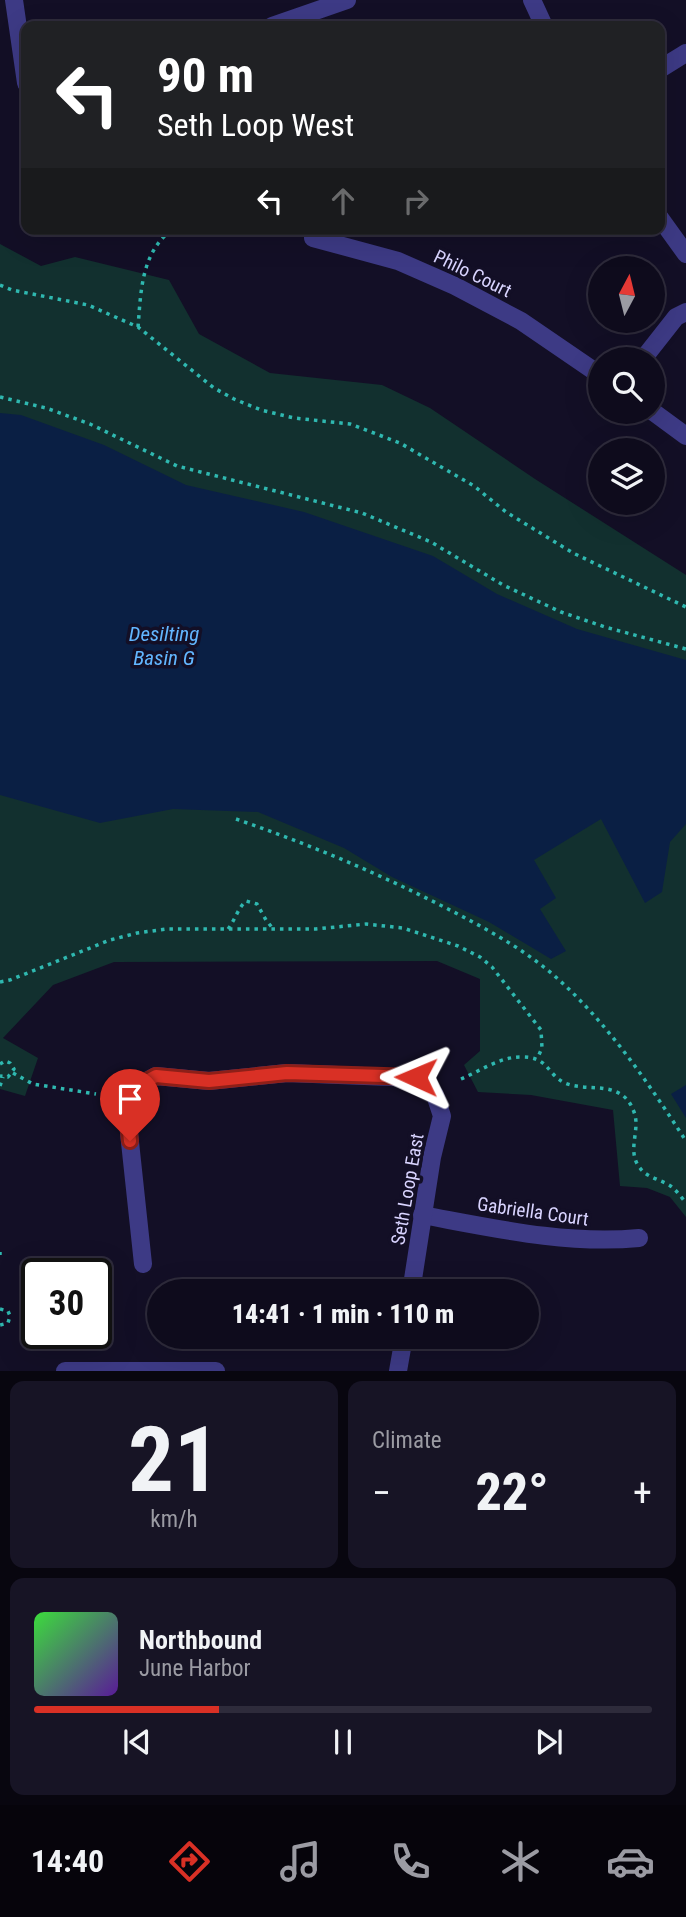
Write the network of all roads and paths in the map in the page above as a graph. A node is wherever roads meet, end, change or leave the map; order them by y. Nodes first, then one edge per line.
1 (14, 0) edge
2 (348, 0) edge
3 (532, 0) edge
4 (287, 21) edge
5 (542, 21) edge
6 (21, 48) edge
7 (686, 53) edge
8 (665, 66) edge
9 (665, 225) edge
10 (165, 235) edge
11 (313, 238) dead end
12 (686, 254) edge
13 (0, 285) edge
14 (686, 312) edge
15 (138, 327) junction
16 (652, 347) edge
17 (588, 367) edge
18 (0, 397) edge
19 (665, 421) edge
20 (686, 436) edge
21 (686, 607) edge
22 (686, 649) edge
23 (236, 819) dead end
24 (227, 930) junction
25 (274, 930) junction
26 (0, 982) edge
27 (537, 1059) junction
28 (0, 1064) edge
29 (13, 1073) junction
30 (1, 1076) edge
31 (461, 1079) dead end
32 (0, 1086) edge
33 (96, 1094) dead end
34 (686, 1142) edge
35 (686, 1203) edge
36 (422, 1215) junction
37 (639, 1238) dead end
38 (143, 1264) dead end
39 (413, 1279) edge
40 (0, 1309) edge
41 (0, 1325) edge
42 (402, 1349) edge
43 (65, 1371) edge
44 (216, 1371) edge
45 (398, 1371) edge

1 - 6 street
2 - 4 street
3 - 5 street
7 - 8 street
9 - 12 street
10 - 15 path
11 - 17 street, Philo Court
13 - 15 path
14 - 16 street
15 - 21 path
18 - 22 path
19 - 20 street
23 - 34 path
24 - 25 path
24 - 25 path
24 - 26 path
25 - 27 path
27 - 31 path
27 - 35 path
28 - 29 path
29 - 30 path
29 - 33 path
30 - 32 path
36 - 37 street, Gabriella Court
36 - 38 street, Seth Loop East
36 - 39 street, Seth Loop East
40 - 41 path
42 - 45 street
43 - 44 street

